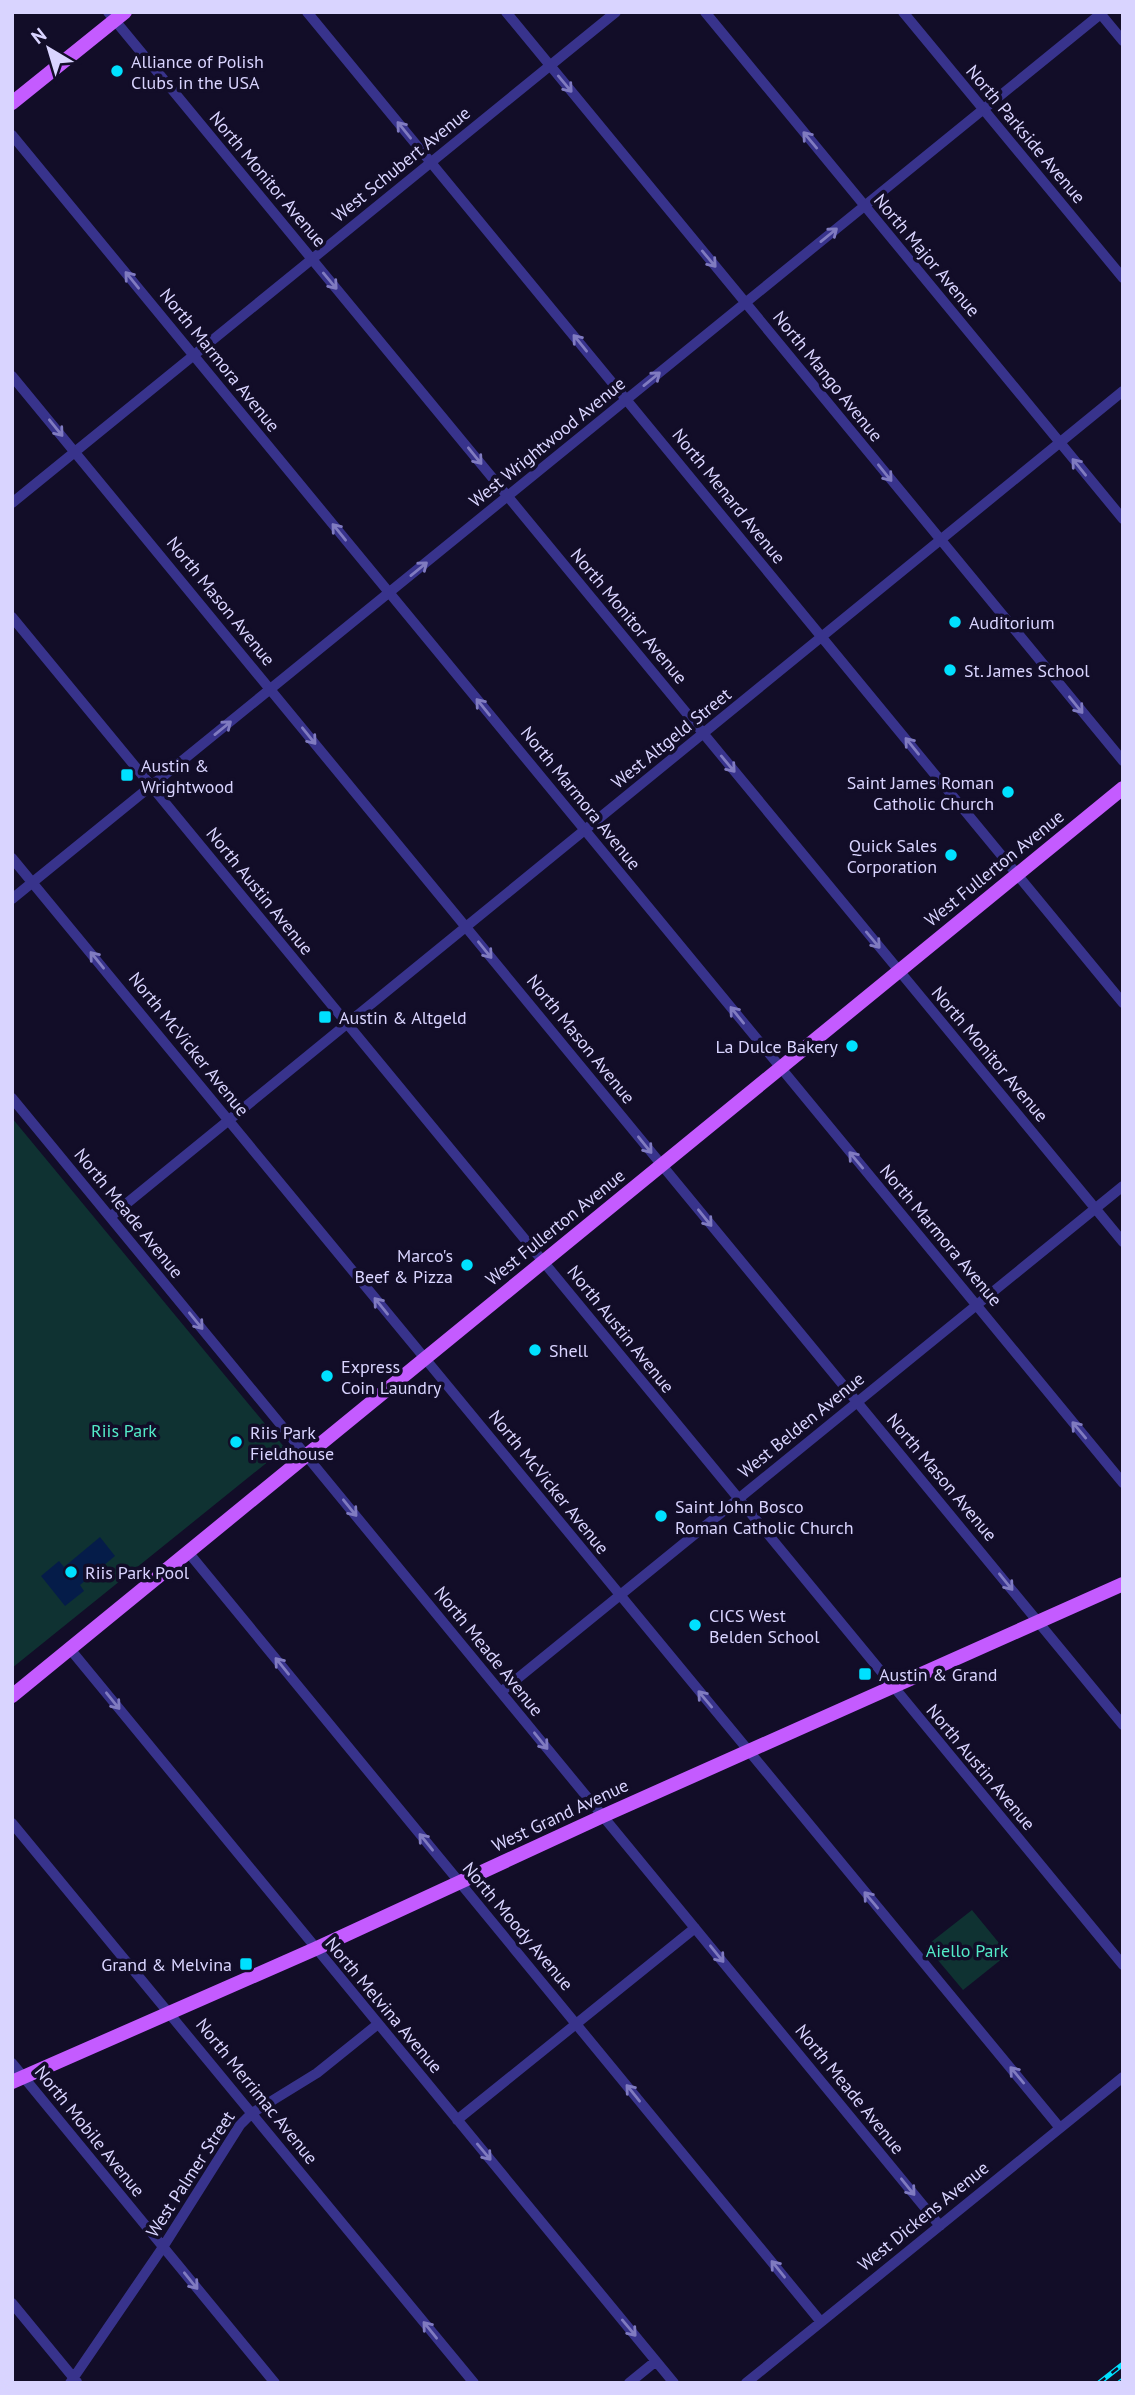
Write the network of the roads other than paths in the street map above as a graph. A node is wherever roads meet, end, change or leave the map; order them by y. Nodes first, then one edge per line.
1 (307, 12) edge
2 (506, 12) edge
3 (616, 12) edge
4 (705, 12) edge
5 (903, 12) edge
6 (1101, 13) edge
7 (116, 15) edge
8 (1123, 41) edge
9 (550, 66) junction
10 (12, 103) edge
11 (984, 110) junction
12 (12, 135) edge
13 (431, 162) junction
14 (865, 206) junction
15 (312, 259) junction
16 (1123, 278) edge
17 (746, 303) junction
18 (194, 355) junction
19 (12, 376) edge
20 (1123, 391) edge
21 (626, 400) junction
22 (1060, 443) junction
23 (75, 452) junction
24 (508, 496) junction
25 (12, 503) edge
26 (1123, 519) edge
27 (940, 540) junction
28 (389, 593) junction
29 (12, 617) edge
30 (822, 637) junction
31 (270, 689) junction
32 (703, 734) junction
33 (1123, 761) edge
34 (151, 786) junction
35 (1123, 788) edge
36 (585, 830) junction
37 (12, 858) edge
38 (1017, 874) junction
39 (33, 883) junction
40 (12, 899) edge
41 (466, 927) junction
42 (899, 971) junction
43 (1123, 1003) edge
44 (347, 1024) junction
45 (780, 1068) junction
46 (12, 1098) edge
47 (229, 1121) junction
48 (662, 1165) junction
49 (1123, 1186) edge
50 (1095, 1209) junction
51 (110, 1217) junction
52 (1123, 1242) edge
53 (543, 1262) junction
54 (976, 1305) junction
55 (425, 1359) junction
56 (857, 1402) junction
57 (306, 1455) junction
58 (1123, 1483) edge
59 (738, 1499) junction
60 (188, 1552) junction
61 (1123, 1584) edge
62 (620, 1595) junction
63 (1037, 1622) junction
64 (70, 1649) junction
65 (892, 1686) junction
66 (501, 1692) junction
67 (12, 1696) edge
68 (1123, 1726) edge
69 (748, 1752) junction
70 (603, 1816) junction
71 (12, 1823) edge
72 (460, 1882) junction
73 (695, 1928) junction
74 (315, 1949) junction
75 (1123, 1965) edge
76 (170, 2013) junction
77 (378, 2024) junction
78 (576, 2024) junction
79 (12, 2063) edge
80 (1123, 2077) edge
81 (18, 2080) edge
82 (252, 2113) junction
83 (457, 2120) junction
84 (1060, 2127) junction
85 (940, 2226) junction
86 (163, 2247) junction
87 (12, 2303) edge
88 (821, 2322) junction
89 (656, 2361) junction
90 (74, 2381) edge
91 (275, 2383) edge
92 (474, 2383) edge
93 (629, 2383) edge
94 (674, 2383) edge
95 (746, 2383) edge

13 -> 1 street, North Menard Avenue
2 - 9 street, North Mango Avenue
3 - 9 street, West Schubert Avenue
14 -> 4 street, North Major Avenue
5 - 11 street, North Parkside Avenue
6 - 8 street
6 - 11 street, West Wrightwood Avenue
7 - 10 main road
7 - 15 street, North Monitor Avenue
9 - 13 street, West Schubert Avenue
9 -> 17 street, North Mango Avenue
11 - 14 street, West Wrightwood Avenue
11 - 16 street, North Parkside Avenue
18 -> 12 street, North Marmora Avenue
13 - 15 street, West Schubert Avenue
21 -> 13 street, North Menard Avenue
17 -> 14 street, West Wrightwood Avenue
14 - 22 street, North Major Avenue
15 - 18 street, West Schubert Avenue
15 -> 24 street, North Monitor Avenue
21 -> 17 street, West Wrightwood Avenue
17 -> 27 street, North Mango Avenue
18 - 23 street, West Schubert Avenue
28 -> 18 street, North Marmora Avenue
19 -> 23 street, North Mason Avenue
20 - 22 street, West Altgeld Street
21 - 24 street, West Wrightwood Avenue
21 - 30 street, North Menard Avenue
26 -> 22 street, North Major Avenue
22 - 27 street, West Altgeld Street
23 - 25 street, West Schubert Avenue
23 - 31 street, North Mason Avenue
28 -> 24 street, West Wrightwood Avenue
24 - 32 street, North Monitor Avenue
27 - 30 street, West Altgeld Street
27 -> 33 street, North Mango Avenue
28 - 31 street, West Wrightwood Avenue
36 -> 28 street, North Marmora Avenue
29 - 34 street, North Austin Avenue
30 - 32 street, West Altgeld Street
38 -> 30 street, North Menard Avenue
34 -> 31 street, West Wrightwood Avenue
31 -> 41 street, North Mason Avenue
32 - 36 street, West Altgeld Street
32 -> 42 street, North Monitor Avenue
34 - 39 street, West Wrightwood Avenue
34 - 44 street, North Austin Avenue
35 - 38 main road, West Fullerton Avenue
36 - 41 street, West Altgeld Street
45 -> 36 street, North Marmora Avenue
37 - 39 street, North McVicker Avenue
38 - 42 main road, West Fullerton Avenue
38 - 43 street, North Menard Avenue
39 - 40 street, West Wrightwood Avenue
47 -> 39 street, North McVicker Avenue
41 - 44 street, West Altgeld Street
41 -> 48 street, North Mason Avenue
42 - 45 main road, West Fullerton Avenue
42 - 50 street, North Monitor Avenue
44 - 47 street, West Altgeld Street
44 - 53 street, North Austin Avenue
45 - 48 main road, West Fullerton Avenue
54 -> 45 street, North Marmora Avenue
46 - 51 street, North Meade Avenue
47 - 51 street, West Altgeld Street
55 -> 47 street, North McVicker Avenue
48 - 53 main road, West Fullerton Avenue
48 -> 56 street, North Mason Avenue
49 - 50 street, West Belden Avenue
50 - 52 street, North Monitor Avenue
50 - 54 street, West Belden Avenue
51 -> 57 street, North Meade Avenue
53 - 55 main road, West Fullerton Avenue
53 - 59 street, North Austin Avenue
54 - 56 street, West Belden Avenue
58 -> 54 street, North Marmora Avenue
55 - 57 main road, West Fullerton Avenue
55 - 62 street, North McVicker Avenue
56 - 59 street, West Belden Avenue
56 -> 63 street, North Mason Avenue
57 - 60 main road, West Fullerton Avenue
57 -> 66 street, North Meade Avenue
59 - 62 street, West Belden Avenue
59 - 65 street, North Austin Avenue
60 - 64 main road, West Fullerton Avenue
72 -> 60 street, North Moody Avenue
61 - 63 main road, West Grand Avenue
62 - 66 street, West Belden Avenue
69 -> 62 street, North McVicker Avenue
63 - 65 main road, West Grand Avenue
63 - 68 street, North Mason Avenue
64 - 67 main road, West Fullerton Avenue
64 -> 74 street, North Melvina Avenue
65 - 69 main road, West Grand Avenue
65 - 75 street, North Austin Avenue
66 -> 70 street, North Meade Avenue
69 - 70 main road, West Grand Avenue
84 -> 69 street, North McVicker Avenue
70 - 72 main road, West Grand Avenue
70 - 73 street, North Meade Avenue
71 - 76 street, North Merrimac Avenue
72 - 74 main road, West Grand Avenue
72 - 78 street, North Moody Avenue
73 - 78 street
73 -> 85 street, North Meade Avenue
74 - 76 main road, West Grand Avenue
74 - 77 street, North Melvina Avenue
76 - 81 main road, West Grand Avenue
76 - 82 street, North Merrimac Avenue
77 - 82 street, West Palmer Street
77 - 83 street, North Melvina Avenue
78 - 83 street
88 -> 78 street, North Moody Avenue
79 - 81 street, North Mobile Avenue
80 - 84 street, West Dickens Avenue
81 - 86 street, North Mobile Avenue
82 - 86 street, West Palmer Street
92 -> 82 street, North Merrimac Avenue
83 -> 89 street, North Melvina Avenue
84 - 85 street, West Dickens Avenue
85 - 88 street, West Dickens Avenue
86 - 90 street, West Palmer Street
86 -> 91 street, North Mobile Avenue
87 - 90 street
88 - 95 street, West Dickens Avenue
89 - 93 street
89 - 94 street, North Melvina Avenue

